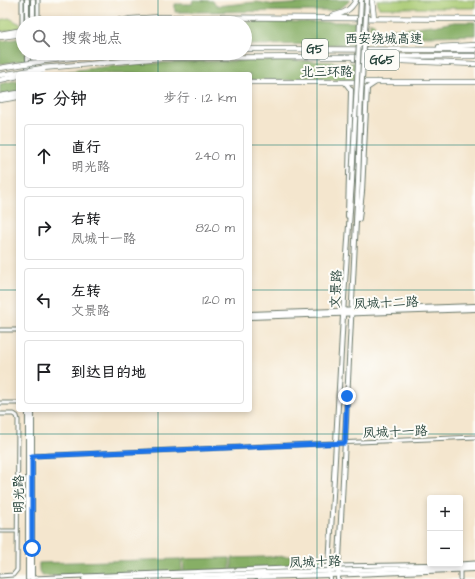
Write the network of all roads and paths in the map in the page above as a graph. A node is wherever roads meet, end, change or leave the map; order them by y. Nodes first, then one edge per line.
1 (22, 0) edge
2 (28, 0) edge
3 (33, 0) edge
4 (38, 0) edge
5 (356, 0) edge
6 (361, 0) edge
7 (367, 0) edge
8 (372, 0) edge
9 (23, 16) edge
10 (28, 16) edge
11 (33, 16) edge
12 (38, 16) edge
13 (252, 17) edge
14 (322, 17) junction
15 (374, 18) junction
16 (475, 19) edge
17 (16, 32) edge
18 (16, 33) edge
19 (0, 34) edge
20 (0, 38) edge
21 (475, 45) edge
22 (252, 49) edge
23 (384, 49) junction
24 (475, 50) edge
25 (289, 56) junction
26 (475, 56) edge
27 (252, 57) edge
28 (28, 60) edge
29 (34, 60) edge
30 (53, 60) edge
31 (133, 60) edge
32 (475, 64) edge
33 (0, 68) edge
34 (42, 69) junction
35 (28, 72) edge
36 (28, 72) edge
37 (33, 72) edge
38 (34, 72) edge
39 (16, 74) edge
40 (0, 75) edge
41 (16, 75) edge
42 (0, 80) edge
43 (252, 82) edge
44 (345, 82) junction
45 (376, 82) junction
46 (475, 82) edge
47 (16, 93) edge
48 (0, 96) edge
49 (16, 97) edge
50 (0, 100) edge
51 (349, 226) junction
52 (357, 231) junction
53 (475, 306) edge
54 (475, 309) edge
55 (344, 312) junction
56 (352, 312) junction
57 (252, 316) edge
58 (0, 330) edge
59 (16, 330) edge
60 (0, 403) edge
61 (16, 403) edge
62 (28, 412) edge
63 (32, 412) edge
64 (0, 414) edge
65 (475, 437) edge
66 (336, 443) junction
67 (345, 443) junction
68 (30, 456) junction
69 (0, 531) edge
70 (17, 531) junction
71 (427, 566) edge
72 (463, 566) edge
73 (475, 566) edge
74 (443, 567) edge
75 (460, 567) edge
76 (330, 573) edge
77 (338, 573) edge
78 (0, 576) edge
79 (31, 579) edge
80 (84, 579) edge
81 (184, 579) edge
82 (460, 579) edge

1 - 9 street
2 - 10 main road
3 - 11 main road
4 - 12 street
5 - 14 highway
6 - 51 main road, 文景路, bridge
7 - 52 main road, 文景路, bridge
8 - 15 highway
13 - 14 highway
14 - 15 highway
15 - 16 highway
17 - 19 highway
18 - 20 highway
21 - 23 highway, G65
22 - 23 highway, 西安绕城高速 / G5
23 - 24 highway, 西安绕城高速 / G5
25 - 26 highway, 西安绕城高速 / G5
25 - 27 highway, 西安绕城高速 / G5
25 - 32 highway, G65
28 - 35 main road
29 - 37 main road
30 - 33 highway, bridge
31 - 34 highway, 西安绕城高速 / G5
34 - 36 highway, 西安绕城高速 / G5, bridge
34 - 38 highway, bridge
39 - 40 highway, 西安绕城高速 / G5
41 - 42 highway
43 - 44 highway, 北三环路
44 - 45 highway, 北三环路
44 - 51 main road
45 - 46 highway, 北三环路
45 - 52 main road
47 - 48 highway
49 - 50 highway
51 - 55 main road, 文景路
52 - 56 main road, 文景路
53 - 56 main road, 凤城十二路
54 - 56 main road, 凤城十二路
55 - 56 main road, 凤城十二路
55 - 57 main road, 凤城十二路
55 - 66 main road, 文景路
56 - 67 main road, 文景路
58 - 59 street
60 - 61 street
62 - 68 main road, 明光路
63 - 68 main road, 明光路
64 - 70 street
65 - 67 street, 凤城十一路
66 - 67 street, 凤城十一路
66 - 68 street, 凤城十一路
66 - 76 main road, 文景路
67 - 77 main road, 文景路
68 - 79 main road, 明光路
69 - 70 street
70 - 78 street
71 - 77 street
72 - 73 main road, 凤城十路
74 - 77 main road, 凤城十路
75 - 82 street
76 - 77 main road, 凤城十路
76 - 79 street
76 - 80 main road, 凤城十路
76 - 81 main road, 凤城十路

